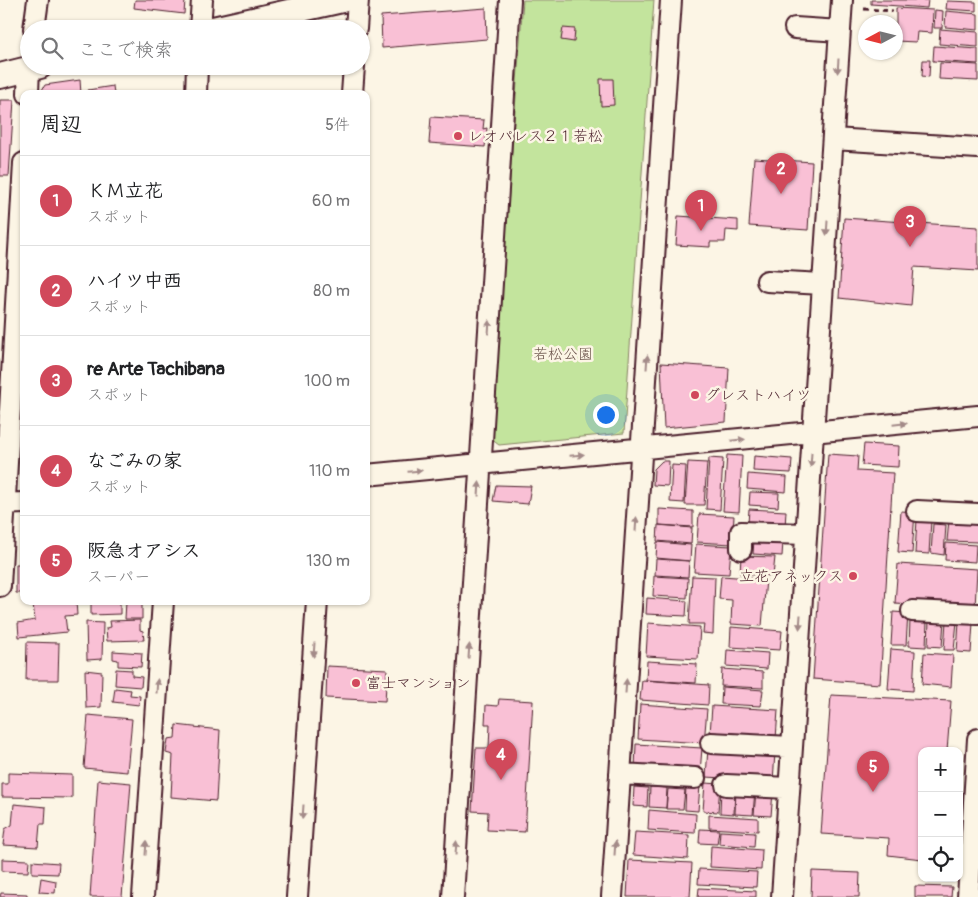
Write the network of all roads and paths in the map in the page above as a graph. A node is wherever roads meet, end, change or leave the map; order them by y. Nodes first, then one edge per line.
1 (38, 0) edge
2 (202, 0) edge
3 (342, 0) edge
4 (358, 0) edge
5 (510, 0) edge
6 (671, 0) edge
7 (842, 4) edge
8 (893, 11) dead end
9 (35, 20) edge
10 (201, 20) edge
11 (253, 20) edge
12 (357, 20) edge
13 (795, 28) dead end
14 (840, 31) junction
15 (20, 71) edge
16 (32, 75) edge
17 (197, 75) edge
18 (353, 75) edge
19 (0, 76) edge
20 (29, 90) edge
21 (196, 90) edge
22 (352, 90) edge
23 (833, 140) junction
24 (978, 148) edge
25 (20, 212) edge
26 (767, 281) dead end
27 (823, 284) junction
28 (6, 383) edge
29 (978, 416) edge
30 (812, 432) junction
31 (641, 449) junction
32 (481, 465) junction
33 (370, 475) edge
34 (9, 504) edge
35 (917, 511) dead end
36 (978, 514) edge
37 (806, 534) junction
38 (741, 549) dead end
39 (0, 586) edge
40 (163, 605) edge
41 (317, 605) edge
42 (912, 611) dead end
43 (978, 614) edge
44 (978, 739) edge
45 (711, 743) dead end
46 (792, 747) junction
47 (620, 774) junction
48 (695, 778) dead end
49 (726, 785) dead end
50 (789, 788) junction
51 (143, 897) edge
52 (297, 897) edge
53 (453, 897) edge
54 (612, 897) edge
55 (782, 897) edge
56 (968, 897) edge

1 - 9 street
2 - 10 street
3 - 11 street
4 - 12 street
32 -> 5 street
31 -> 6 street
7 - 8 path
7 - 14 street
13 - 14 street
14 -> 23 street
15 - 19 street
16 - 20 street
17 - 21 street
18 - 22 street
23 - 24 street
23 -> 27 street
25 - 28 street
26 - 27 street
27 - 30 street
28 - 34 street
30 -> 29 street
31 -> 30 street
30 -> 37 street
32 -> 31 street
47 -> 31 street
33 -> 32 street
53 -> 32 street
34 - 39 street
35 - 36 street
37 - 38 street
37 -> 46 street
51 -> 40 street
41 -> 52 street
42 - 43 street
44 - 56 street
45 - 46 street
46 - 50 street
47 - 48 street
54 -> 47 street
49 - 50 street
50 - 55 street

